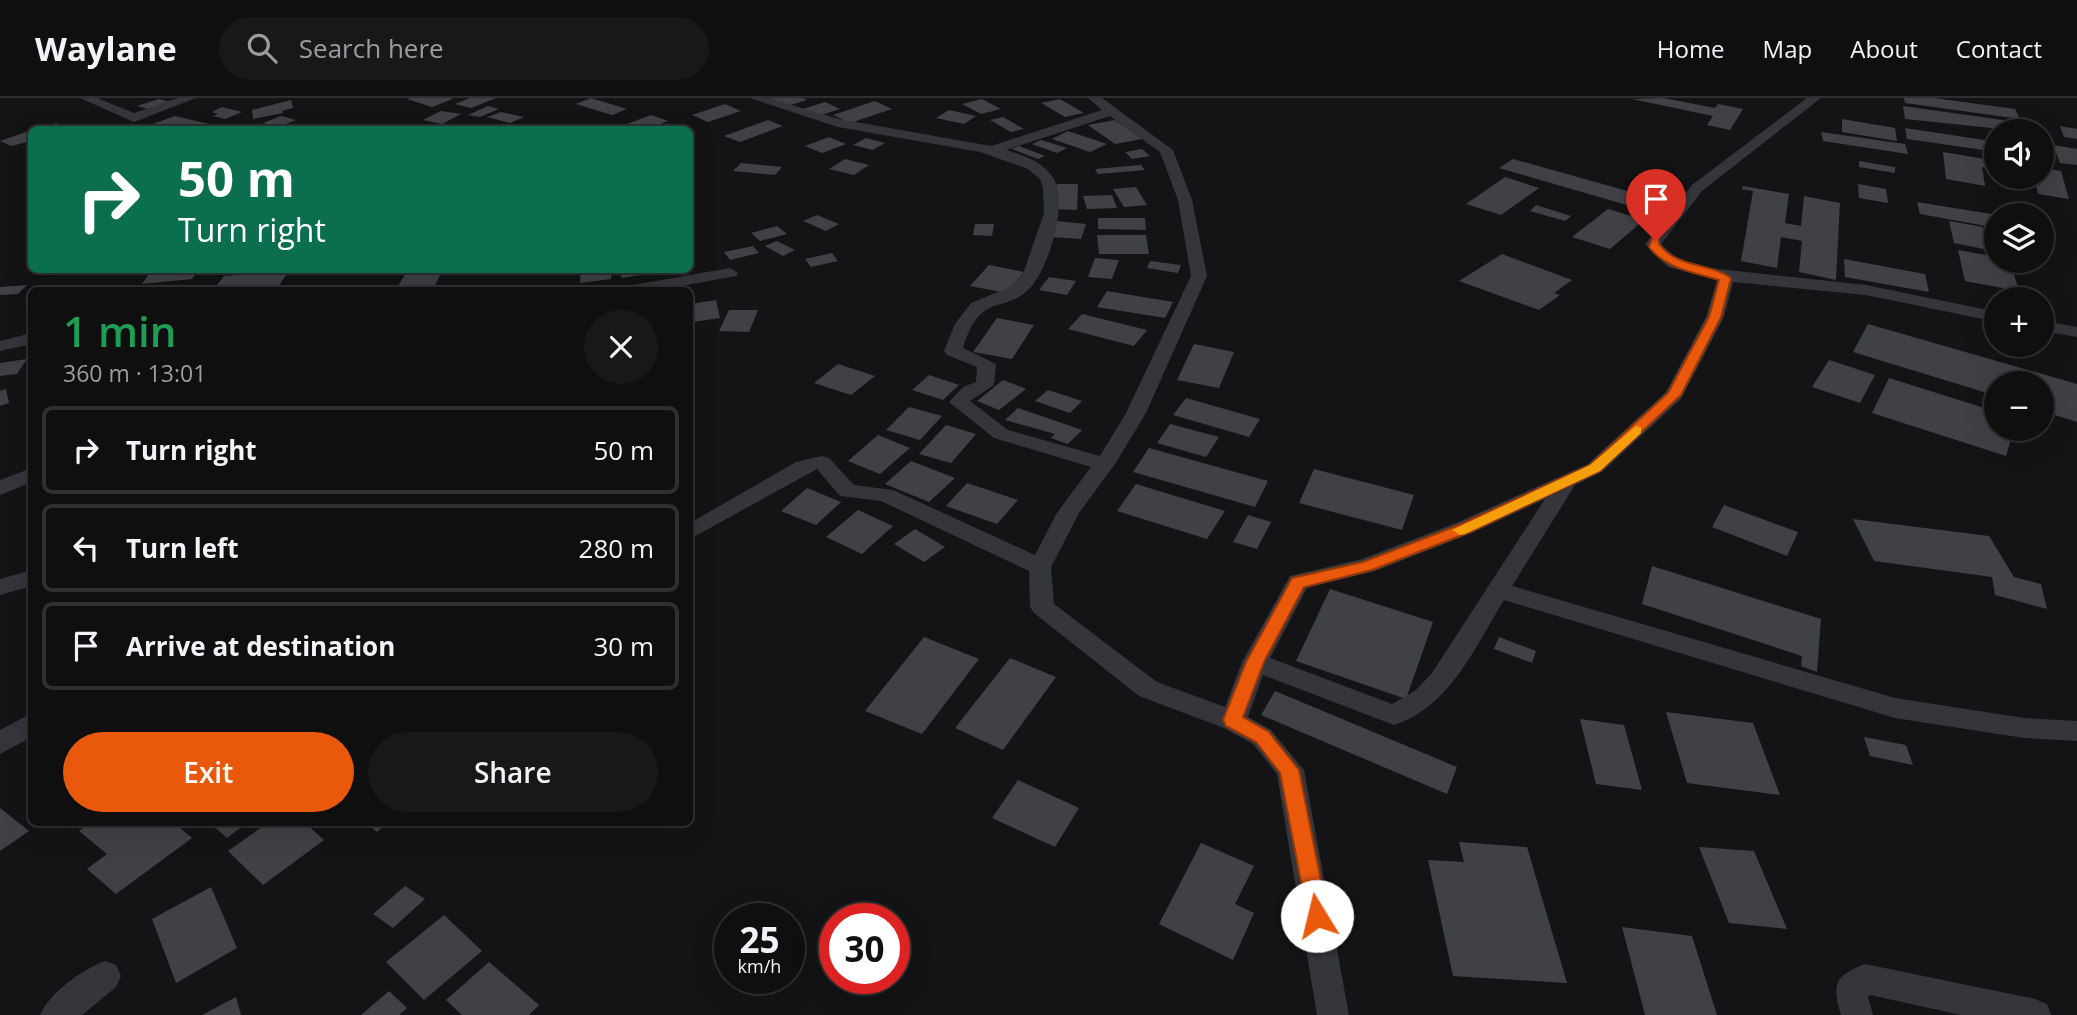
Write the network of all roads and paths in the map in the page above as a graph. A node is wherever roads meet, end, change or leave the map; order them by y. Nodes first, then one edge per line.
1 (86, 98) edge
2 (190, 98) edge
3 (756, 98) edge
4 (1094, 98) edge
5 (1815, 98) edge
6 (1112, 111) junction
7 (993, 150) junction
8 (730, 273) dead end
9 (1726, 278) junction
10 (650, 287) edge
11 (1984, 314) edge
12 (2054, 329) edge
13 (2077, 332) edge
14 (28, 339) edge
15 (0, 346) edge
16 (1105, 464) junction
17 (28, 474) edge
18 (1565, 484) junction
19 (0, 488) edge
20 (693, 530) edge
21 (1040, 567) junction
22 (28, 579) edge
23 (0, 587) edge
24 (1500, 591) junction
25 (1255, 662) junction
26 (1233, 720) junction
27 (28, 726) edge
28 (2077, 731) edge
29 (0, 743) edge
30 (106, 976) dead end
31 (56, 1015) edge
32 (1333, 1015) edge
33 (1857, 1015) edge
34 (2035, 1015) edge

1 - 2 street
3 - 7 street
4 - 6 street
5 - 9 street
6 - 7 street
6 - 16 street
7 - 16 street
8 - 10 street
9 - 11 street
9 - 18 street
12 - 13 street
14 - 15 street
16 - 21 street
17 - 19 street
18 - 24 street
18 - 25 street
20 - 21 street
21 - 26 street
22 - 23 street
24 - 25 street
24 - 28 street
25 - 26 street
26 - 32 street
27 - 29 street
30 - 31 street
33 - 34 street

